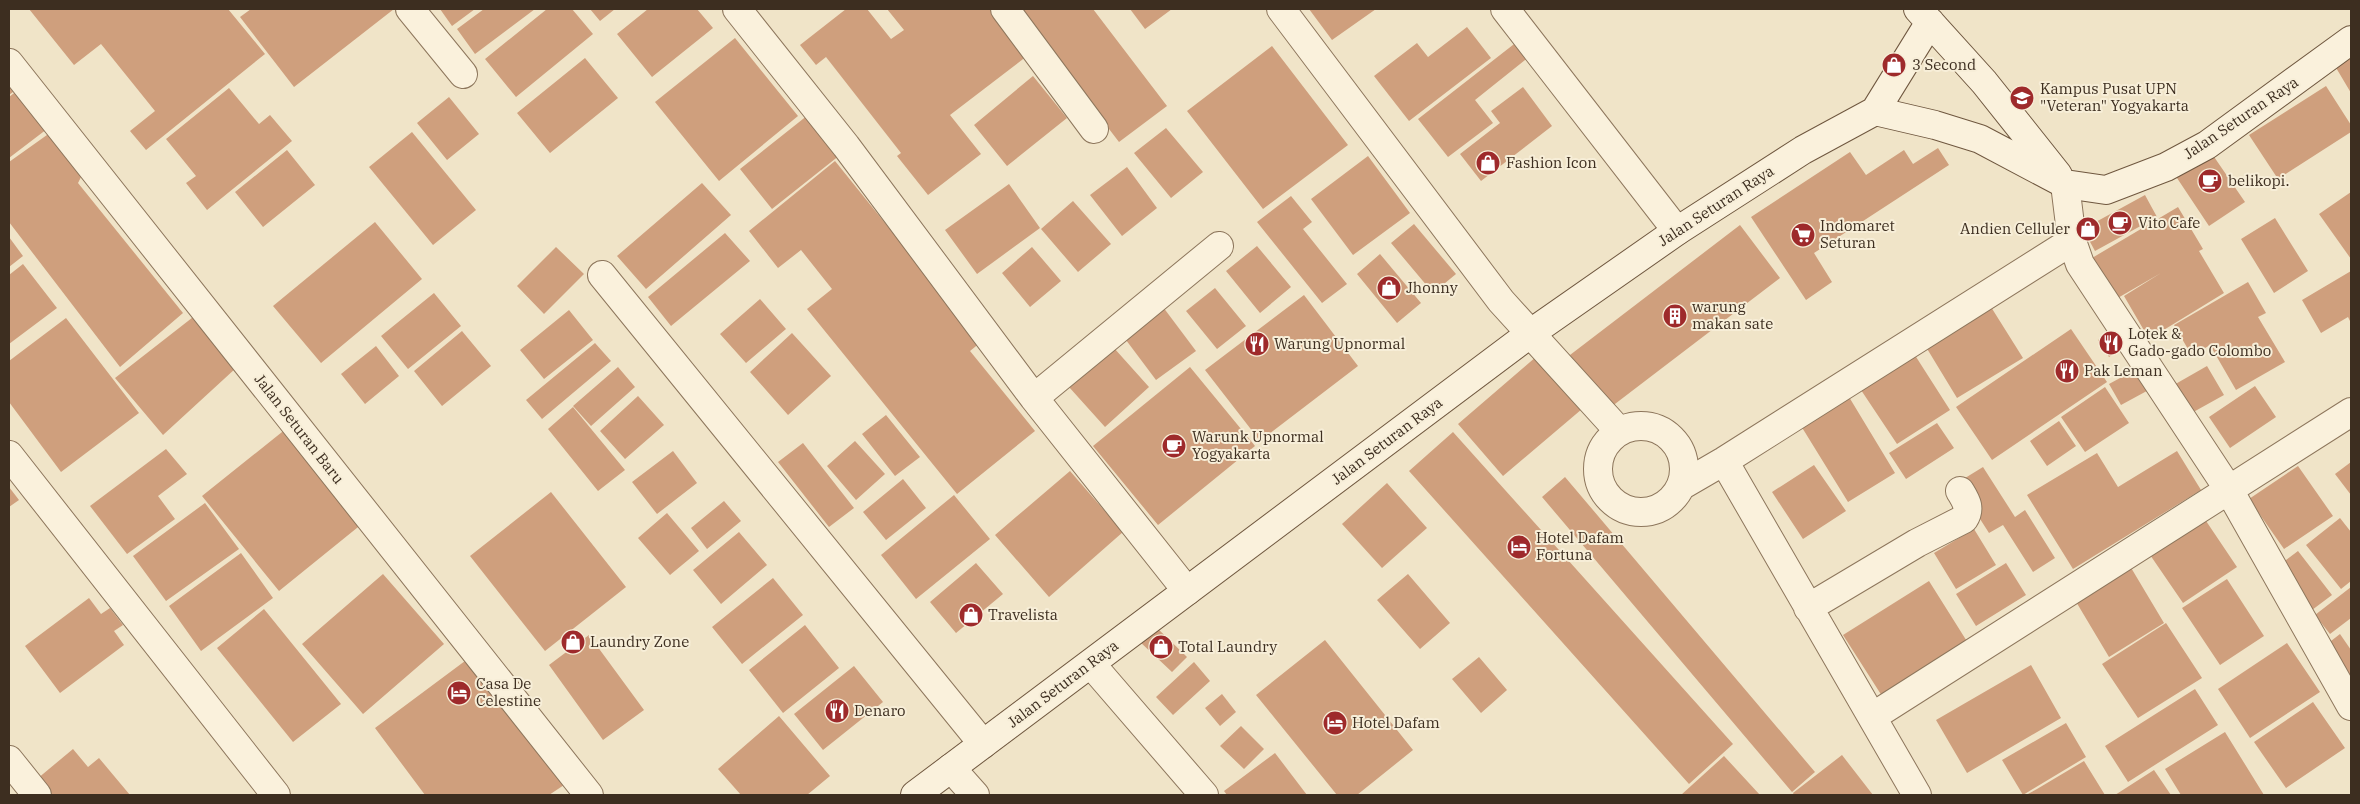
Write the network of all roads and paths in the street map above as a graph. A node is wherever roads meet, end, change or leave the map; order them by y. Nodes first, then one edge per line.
1 (410, 9) edge
2 (737, 9) edge
3 (1005, 9) edge
4 (1282, 9) edge
5 (1505, 9) edge
6 (1924, 15) edge
7 (2351, 40) edge
8 (9, 63) edge
9 (464, 74) dead end
10 (1875, 111) junction
11 (1094, 129) dead end
12 (2065, 184) junction
13 (1677, 231) junction
14 (2072, 241) junction
15 (1219, 246) dead end
16 (602, 275) dead end
17 (1531, 333) junction
18 (1034, 398) junction
19 (2351, 412) edge
20 (1618, 431) junction
21 (9, 455) edge
22 (1724, 461) junction
23 (1681, 486) junction
24 (2230, 490) junction
25 (1960, 491) dead end
26 (1187, 591) junction
27 (1808, 608) junction
28 (1091, 664) junction
29 (2351, 706) edge
30 (1872, 717) junction
31 (983, 744) junction
32 (9, 760) edge
33 (951, 768) junction
34 (37, 795) edge
35 (276, 795) edge
36 (589, 795) edge
37 (915, 795) edge
38 (975, 795) edge
39 (1204, 795) edge
40 (1917, 795) edge

1 - 9 street
2 - 18 street
3 - 11 street
4 - 17 street
5 - 13 street
6 - 10 street, Jalan Seturan Raya
6 - 12 street, Jalan Seturan Raya
7 - 12 street, Jalan Seturan Raya
8 - 36 street, Jalan Seturan Baru
10 - 12 street, Jalan Seturan Raya
10 - 13 street, Jalan Seturan Raya
12 - 14 street
13 - 17 street, Jalan Seturan Raya
14 - 22 street
14 - 24 street
15 - 18 street
16 - 31 street
17 - 20 street
17 - 26 street, Jalan Seturan Raya
18 - 26 street
19 - 24 street
20 - 23 street
20 - 23 street
21 - 35 street
22 - 23 street
22 - 27 street
24 - 29 street
24 - 30 street
25 - 27 street
26 - 28 street, Jalan Seturan Raya
27 - 30 street
28 - 31 street, Jalan Seturan Raya
28 - 39 street
30 - 40 street
31 - 33 street, Jalan Seturan Raya
32 - 34 street
33 - 37 street, Jalan Seturan Raya
33 - 38 street

